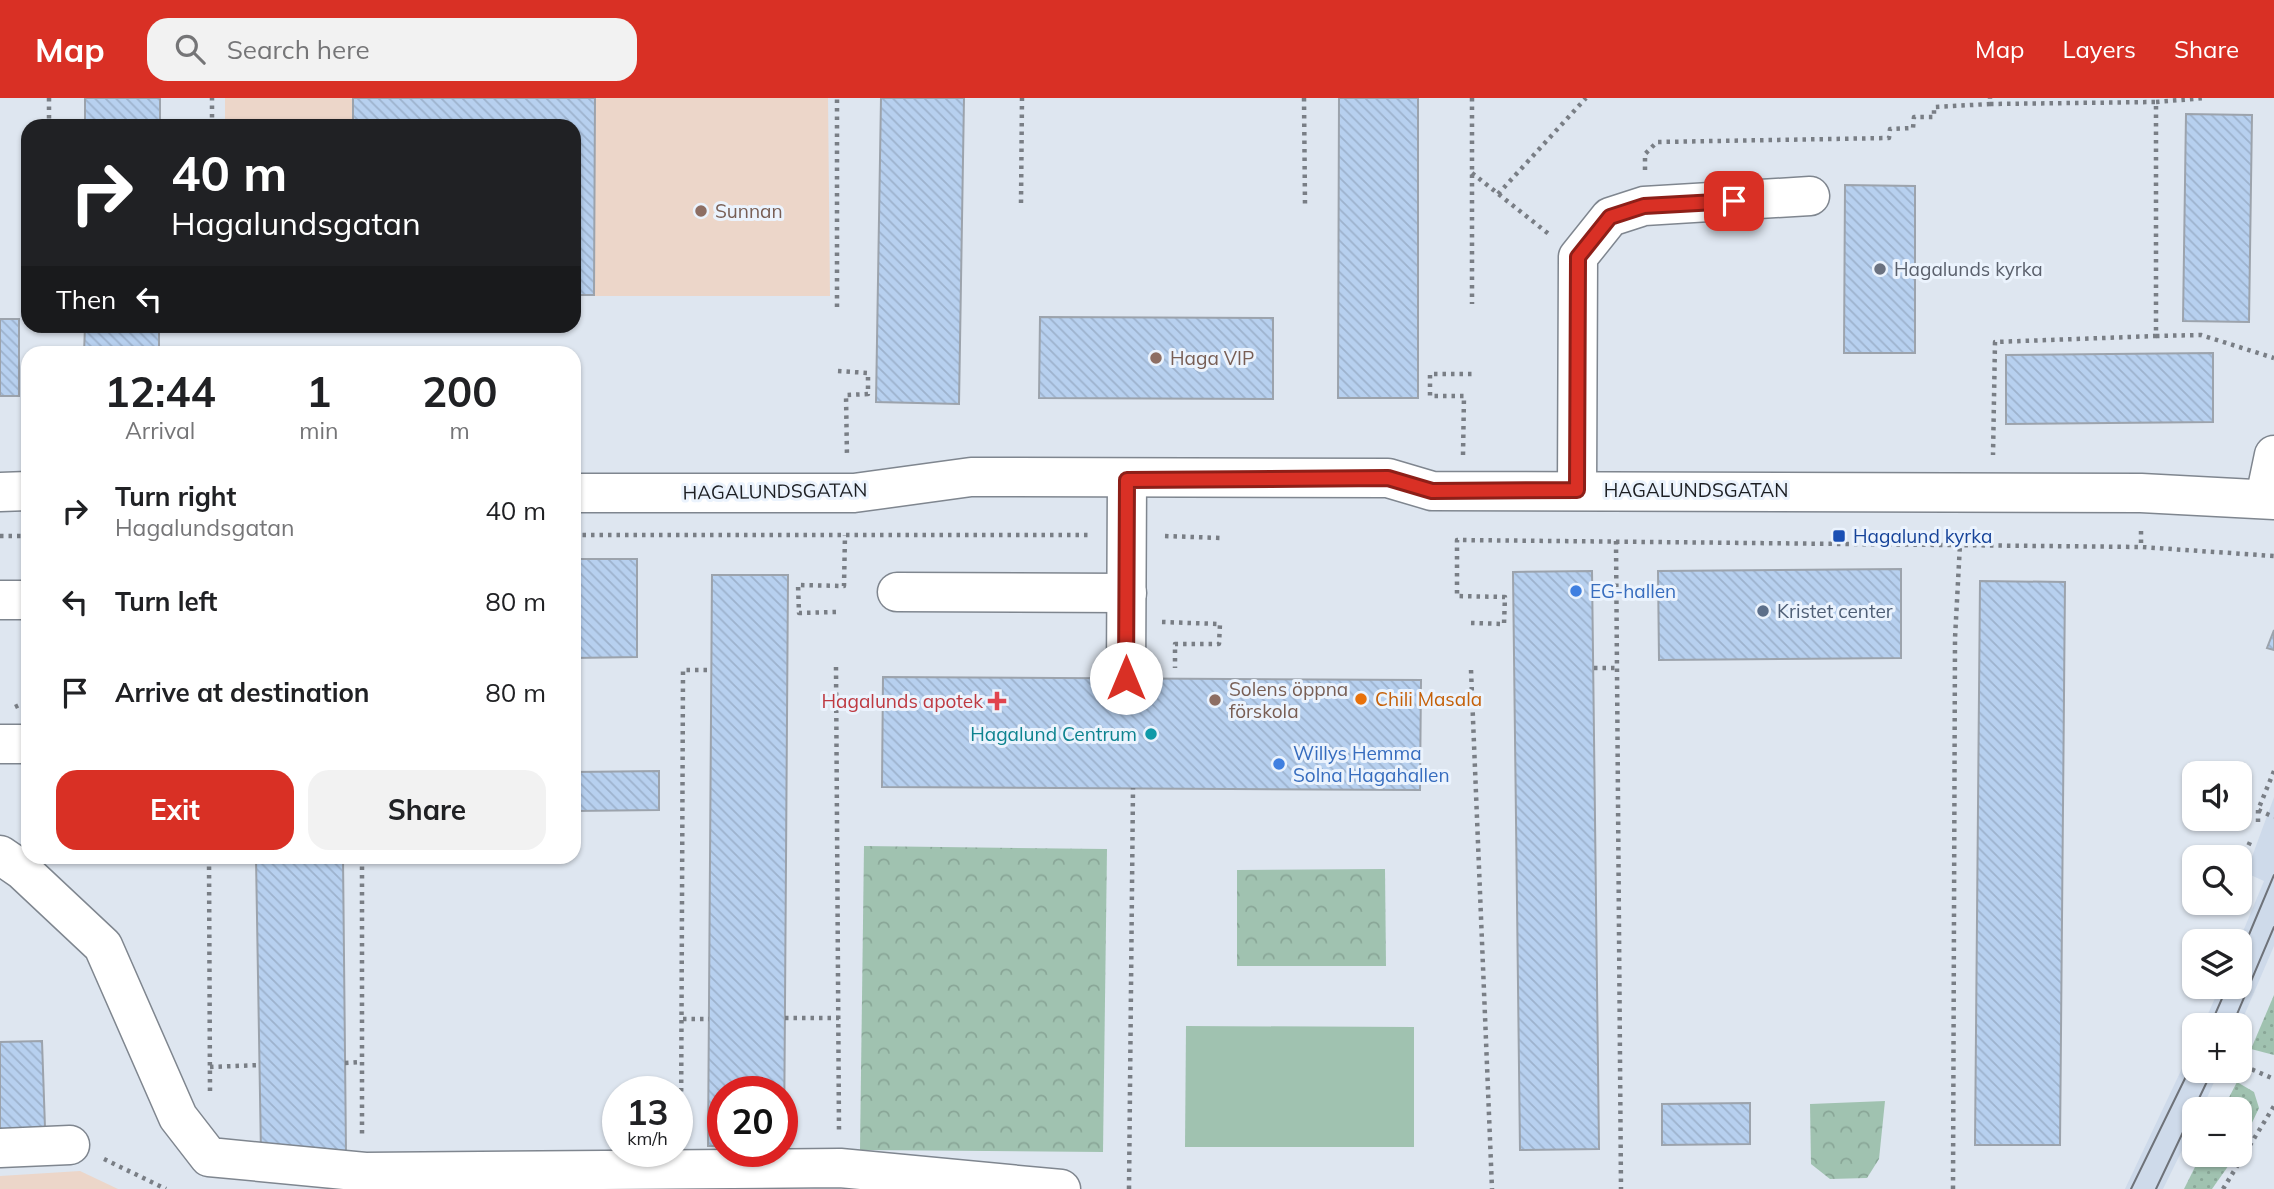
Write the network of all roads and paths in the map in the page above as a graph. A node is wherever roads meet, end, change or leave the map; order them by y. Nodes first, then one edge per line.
1 (49, 98) edge
2 (212, 98) edge
3 (837, 98) edge
4 (1022, 98) edge
5 (1304, 98) edge
6 (1472, 98) edge
7 (1586, 98) edge
8 (2205, 98) edge
9 (1990, 101) edge
10 (2156, 102) junction
11 (49, 119) edge
12 (212, 119) edge
13 (1471, 172) junction
14 (1498, 194) junction
15 (1810, 196) dead end
16 (1021, 203) dead end
17 (1305, 205) dead end
18 (1644, 206) junction
19 (1578, 257) junction
20 (1472, 304) dead end
21 (837, 307) dead end
22 (2156, 335) junction
23 (2274, 358) edge
24 (838, 371) dead end
25 (1472, 374) dead end
26 (2274, 455) edge
27 (1463, 456) dead end
28 (1993, 457) dead end
29 (847, 458) dead end
30 (1127, 480) junction
31 (1577, 490) junction
32 (21, 491) edge
33 (0, 492) edge
34 (581, 493) edge
35 (2270, 499) edge
36 (581, 535) edge
37 (845, 535) junction
38 (1127, 535) junction
39 (0, 536) edge
40 (21, 536) edge
41 (1220, 538) dead end
42 (1616, 541) junction
43 (1960, 544) junction
44 (2274, 556) edge
45 (897, 592) dead end
46 (0, 600) edge
47 (21, 600) edge
48 (1127, 607) junction
49 (836, 612) dead end
50 (1471, 623) dead end
51 (836, 667) dead end
52 (1175, 668) dead end
53 (1594, 668) dead end
54 (1617, 668) junction
55 (710, 670) dead end
56 (1471, 670) dead end
57 (1126, 678) dead end
58 (0, 744) edge
59 (21, 744) edge
60 (2274, 771) edge
61 (1133, 789) dead end
62 (2258, 810) junction
63 (2274, 817) edge
64 (2258, 822) dead end
65 (2250, 842) dead end
66 (2249, 845) edge
67 (0, 855) edge
68 (209, 864) edge
69 (362, 864) edge
70 (785, 1018) dead end
71 (839, 1018) junction
72 (682, 1019) junction
73 (709, 1019) dead end
74 (362, 1062) junction
75 (345, 1063) dead end
76 (260, 1065) dead end
77 (210, 1067) junction
78 (2252, 1069) edge
79 (2274, 1079) edge
80 (2274, 1106) edge
81 (70, 1145) joint
82 (0, 1148) edge
83 (209, 1157) junction
84 (840, 1168) junction
85 (681, 1170) junction
86 (362, 1172) junction
87 (166, 1189) edge
88 (1061, 1189) edge
89 (1129, 1189) edge
90 (1492, 1189) edge
91 (1621, 1189) edge
92 (1953, 1189) edge
93 (2223, 1189) edge

1 - 11 path
2 - 12 path
3 - 21 path
4 - 16 path
5 - 17 path
6 - 13 path
7 - 14 path
8 - 10 path
9 - 10 path
9 - 18 path
10 - 22 path
13 - 14 path
13 - 20 path
14 - 19 path
15 - 18 street
18 - 19 street
19 - 31 street
22 - 23 path
22 - 28 path
24 - 29 path
25 - 27 path
26 - 35 street
30 - 31 street, HAGALUNDSGATAN
30 - 34 street, HAGALUNDSGATAN
30 - 38 street
31 - 35 street, HAGALUNDSGATAN
32 - 33 street
36 - 37 path
37 - 38 path
37 - 49 path
38 - 41 path
38 - 48 street
39 - 40 path
42 - 43 path
42 - 50 path
42 - 54 path
43 - 44 path
43 - 92 path
45 - 48 street
46 - 47 street
48 - 52 path
48 - 57 street
51 - 71 path
53 - 54 path
54 - 91 path
55 - 72 path
56 - 90 path
58 - 59 street
60 - 62 path
61 - 89 path
62 - 63 path
62 - 64 path
65 - 66 path
67 - 83 street
68 - 77 path
69 - 74 path
70 - 71 path
71 - 84 path
72 - 73 path
72 - 85 path
74 - 75 path
74 - 86 path
76 - 77 path
77 - 83 path
78 - 79 path
80 - 93 path
81 - 82 street
81 - 87 path
83 - 86 street
84 - 85 street
84 - 88 street
85 - 86 street

